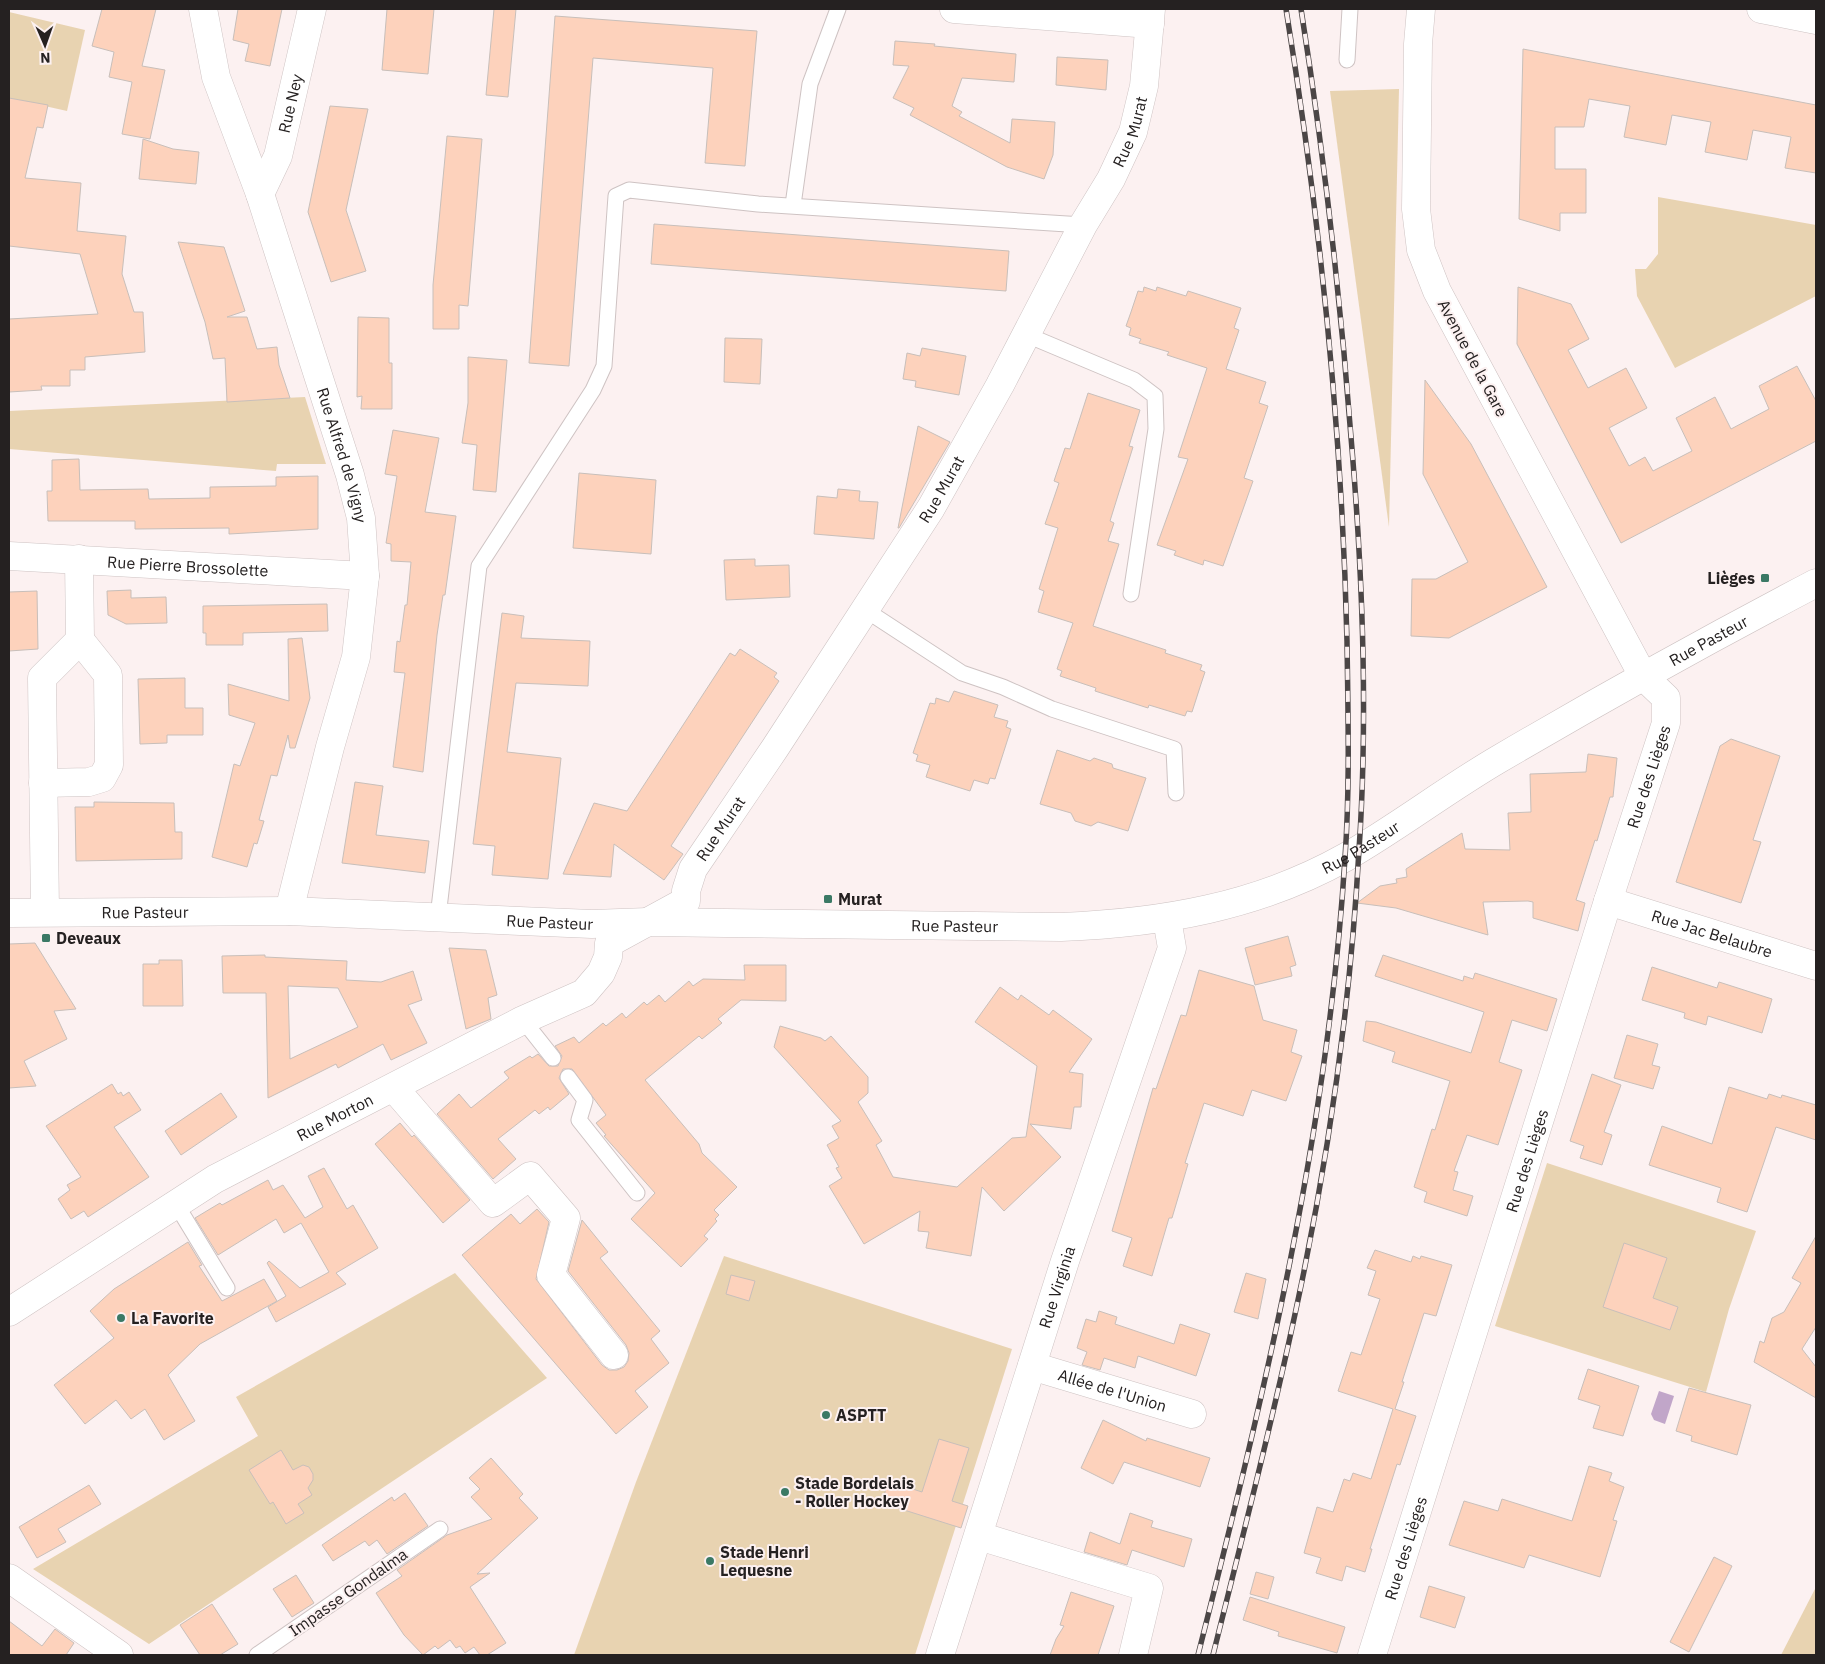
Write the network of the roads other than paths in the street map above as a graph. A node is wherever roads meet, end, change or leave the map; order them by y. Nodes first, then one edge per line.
1 (203, 9) edge
2 (312, 9) edge
3 (838, 9) edge
4 (954, 9) edge
5 (1350, 9) edge
6 (1421, 9) edge
7 (1761, 9) edge
8 (1150, 17) edge
9 (1816, 20) edge
10 (1347, 60) dead end
11 (260, 194) junction
12 (793, 205) junction
13 (1084, 225) junction
14 (1026, 334) junction
15 (9, 556) edge
16 (79, 559) junction
17 (366, 576) junction
18 (1816, 583) edge
19 (1131, 594) dead end
20 (864, 609) junction
21 (80, 640) junction
22 (1643, 676) junction
23 (44, 783) junction
24 (1176, 793) dead end
25 (1608, 901) junction
26 (289, 911) junction
27 (45, 912) junction
28 (9, 913) edge
29 (438, 917) junction
30 (1167, 919) junction
31 (648, 922) junction
32 (1816, 966) edge
33 (523, 1020) junction
34 (553, 1058) dead end
35 (568, 1077) dead end
36 (394, 1088) junction
37 (637, 1193) dead end
38 (176, 1204) junction
39 (227, 1288) dead end
40 (9, 1312) edge
41 (614, 1355) dead end
42 (1032, 1366) junction
43 (1192, 1414) dead end
44 (440, 1529) dead end
45 (979, 1536) junction
46 (9, 1578) edge
47 (119, 1655) edge
48 (257, 1655) edge
49 (940, 1655) edge
50 (1133, 1655) edge
51 (1372, 1655) edge

1 - 11 street, Rue Alfred de Vigny
2 - 11 street, Rue Ney
3 - 12 lane
4 - 8 street
5 - 10 lane
6 - 22 street, Avenue de la Gare
7 - 9 street
8 - 13 street, Rue Murat
11 - 17 street, Rue Alfred de Vigny
12 - 13 lane
12 - 29 lane
13 - 14 street, Rue Murat
14 - 19 lane
14 - 20 street, Rue Murat
15 - 16 street, Rue Pierre Brossolette
16 - 17 street, Rue Pierre Brossolette
16 - 21 street
17 - 26 street, Rue Alfred de Vigny
18 - 22 street, Rue Pasteur
20 - 24 lane
20 - 31 street, Rue Murat
21 - 23 street
21 - 23 street
22 - 25 street, Rue des Lièges
22 - 30 street, Rue Pasteur
23 - 27 street
25 - 32 street, Rue Jac Belaubre
25 - 51 street, Rue des Lièges
26 - 27 street, Rue Pasteur
26 - 29 street, Rue Pasteur
27 - 28 street, Rue Pasteur
29 - 31 street, Rue Pasteur
30 - 31 street, Rue Pasteur
30 - 42 street, Rue Virginia
31 - 33 street, Rue Morton
33 - 34 lane
33 - 36 street, Rue Morton
35 - 37 lane
36 - 38 street, Rue Morton
36 - 41 street
38 - 39 lane
38 - 40 street, Rue Morton
42 - 43 street, Allée de l'Union
42 - 45 street, Rue Virginia
44 - 48 lane, Impasse Gondalma
45 - 49 street, Rue Virginia
45 - 50 street
46 - 47 street

